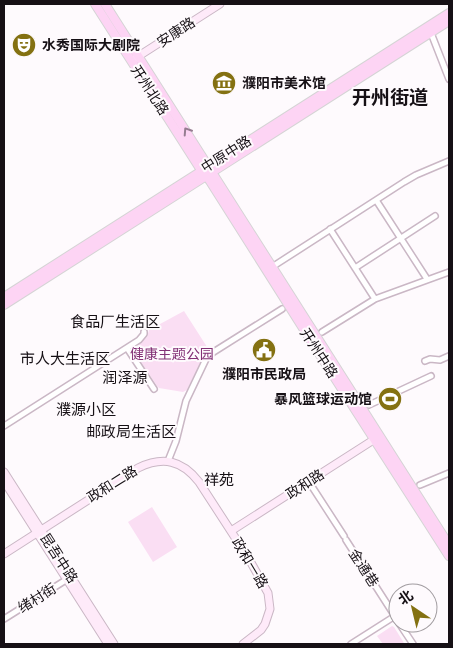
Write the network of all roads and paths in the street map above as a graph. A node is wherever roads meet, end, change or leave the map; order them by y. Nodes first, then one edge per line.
1 (95, 4) edge
2 (105, 4) edge
3 (220, 4) edge
4 (449, 13) edge
5 (449, 21) edge
6 (432, 33) junction
7 (139, 56) junction
8 (131, 61) junction
9 (449, 79) edge
10 (449, 161) edge
11 (207, 171) junction
12 (376, 200) junction
13 (435, 216) dead end
14 (330, 229) junction
15 (400, 239) junction
16 (272, 267) junction
17 (355, 268) junction
18 (449, 272) edge
19 (427, 279) junction
20 (4, 297) edge
21 (375, 299) junction
22 (4, 305) edge
23 (282, 309) dead end
24 (144, 332) dead end
25 (322, 332) dead end
26 (127, 348) junction
27 (448, 357) edge
28 (425, 361) dead end
29 (449, 364) edge
30 (431, 376) dead end
31 (154, 389) dead end
32 (368, 405) dead end
33 (4, 426) edge
34 (377, 438) junction
35 (168, 462) junction
36 (4, 472) edge
37 (449, 473) edge
38 (4, 481) edge
39 (309, 482) junction
40 (420, 485) dead end
41 (39, 531) junction
42 (231, 531) junction
43 (449, 545) edge
44 (4, 554) edge
45 (449, 556) edge
46 (69, 578) junction
47 (388, 606) edge
48 (4, 619) edge
49 (388, 625) edge
50 (406, 633) edge
51 (108, 644) edge
52 (114, 644) edge
53 (243, 644) edge
54 (351, 644) edge
55 (413, 644) edge

1 - 8 main road, 开州北路
2 - 7 main road, 开州北路
3 - 7 street, 安康路
4 - 11 main road, 中原中路
5 - 6 main road, 中原中路
6 - 9 street
6 - 11 main road, 中原中路
7 - 8 street, 安康路
11 -> 7 main road, 开州北路
8 - 11 main road, 开州北路
10 - 12 street
11 - 16 main road, 开州中路
11 - 20 main road, 中原中路
11 - 22 main road, 中原中路
11 - 34 main road, 开州中路
12 - 14 street
12 - 15 street
13 - 15 street
14 - 16 street
14 - 17 street
15 - 17 street
15 - 19 street
16 - 34 main road, 开州中路
17 - 21 street
18 - 19 street
19 - 21 street
21 - 25 street
23 - 35 street
24 - 26 street
26 - 31 street
26 - 33 street
27 - 28 street
27 - 29 street
30 - 32 street
34 - 39 street, 政和路
34 - 43 main road, 开州中路
34 - 45 main road, 开州中路
35 - 41 street, 政和二路
35 - 42 street
36 - 41 street, 昆吾中路
37 - 40 street
38 - 41 street, 昆吾中路
39 - 42 street, 政和路
39 - 47 street, 金通巷
41 - 44 street, 政和二路
41 - 46 street, 昆吾中路
42 - 53 street, 政和一路
46 - 48 street, 绪村街
46 - 51 street, 昆吾中路
46 - 52 street, 昆吾中路
49 - 54 street
50 - 55 street, 金通巷

